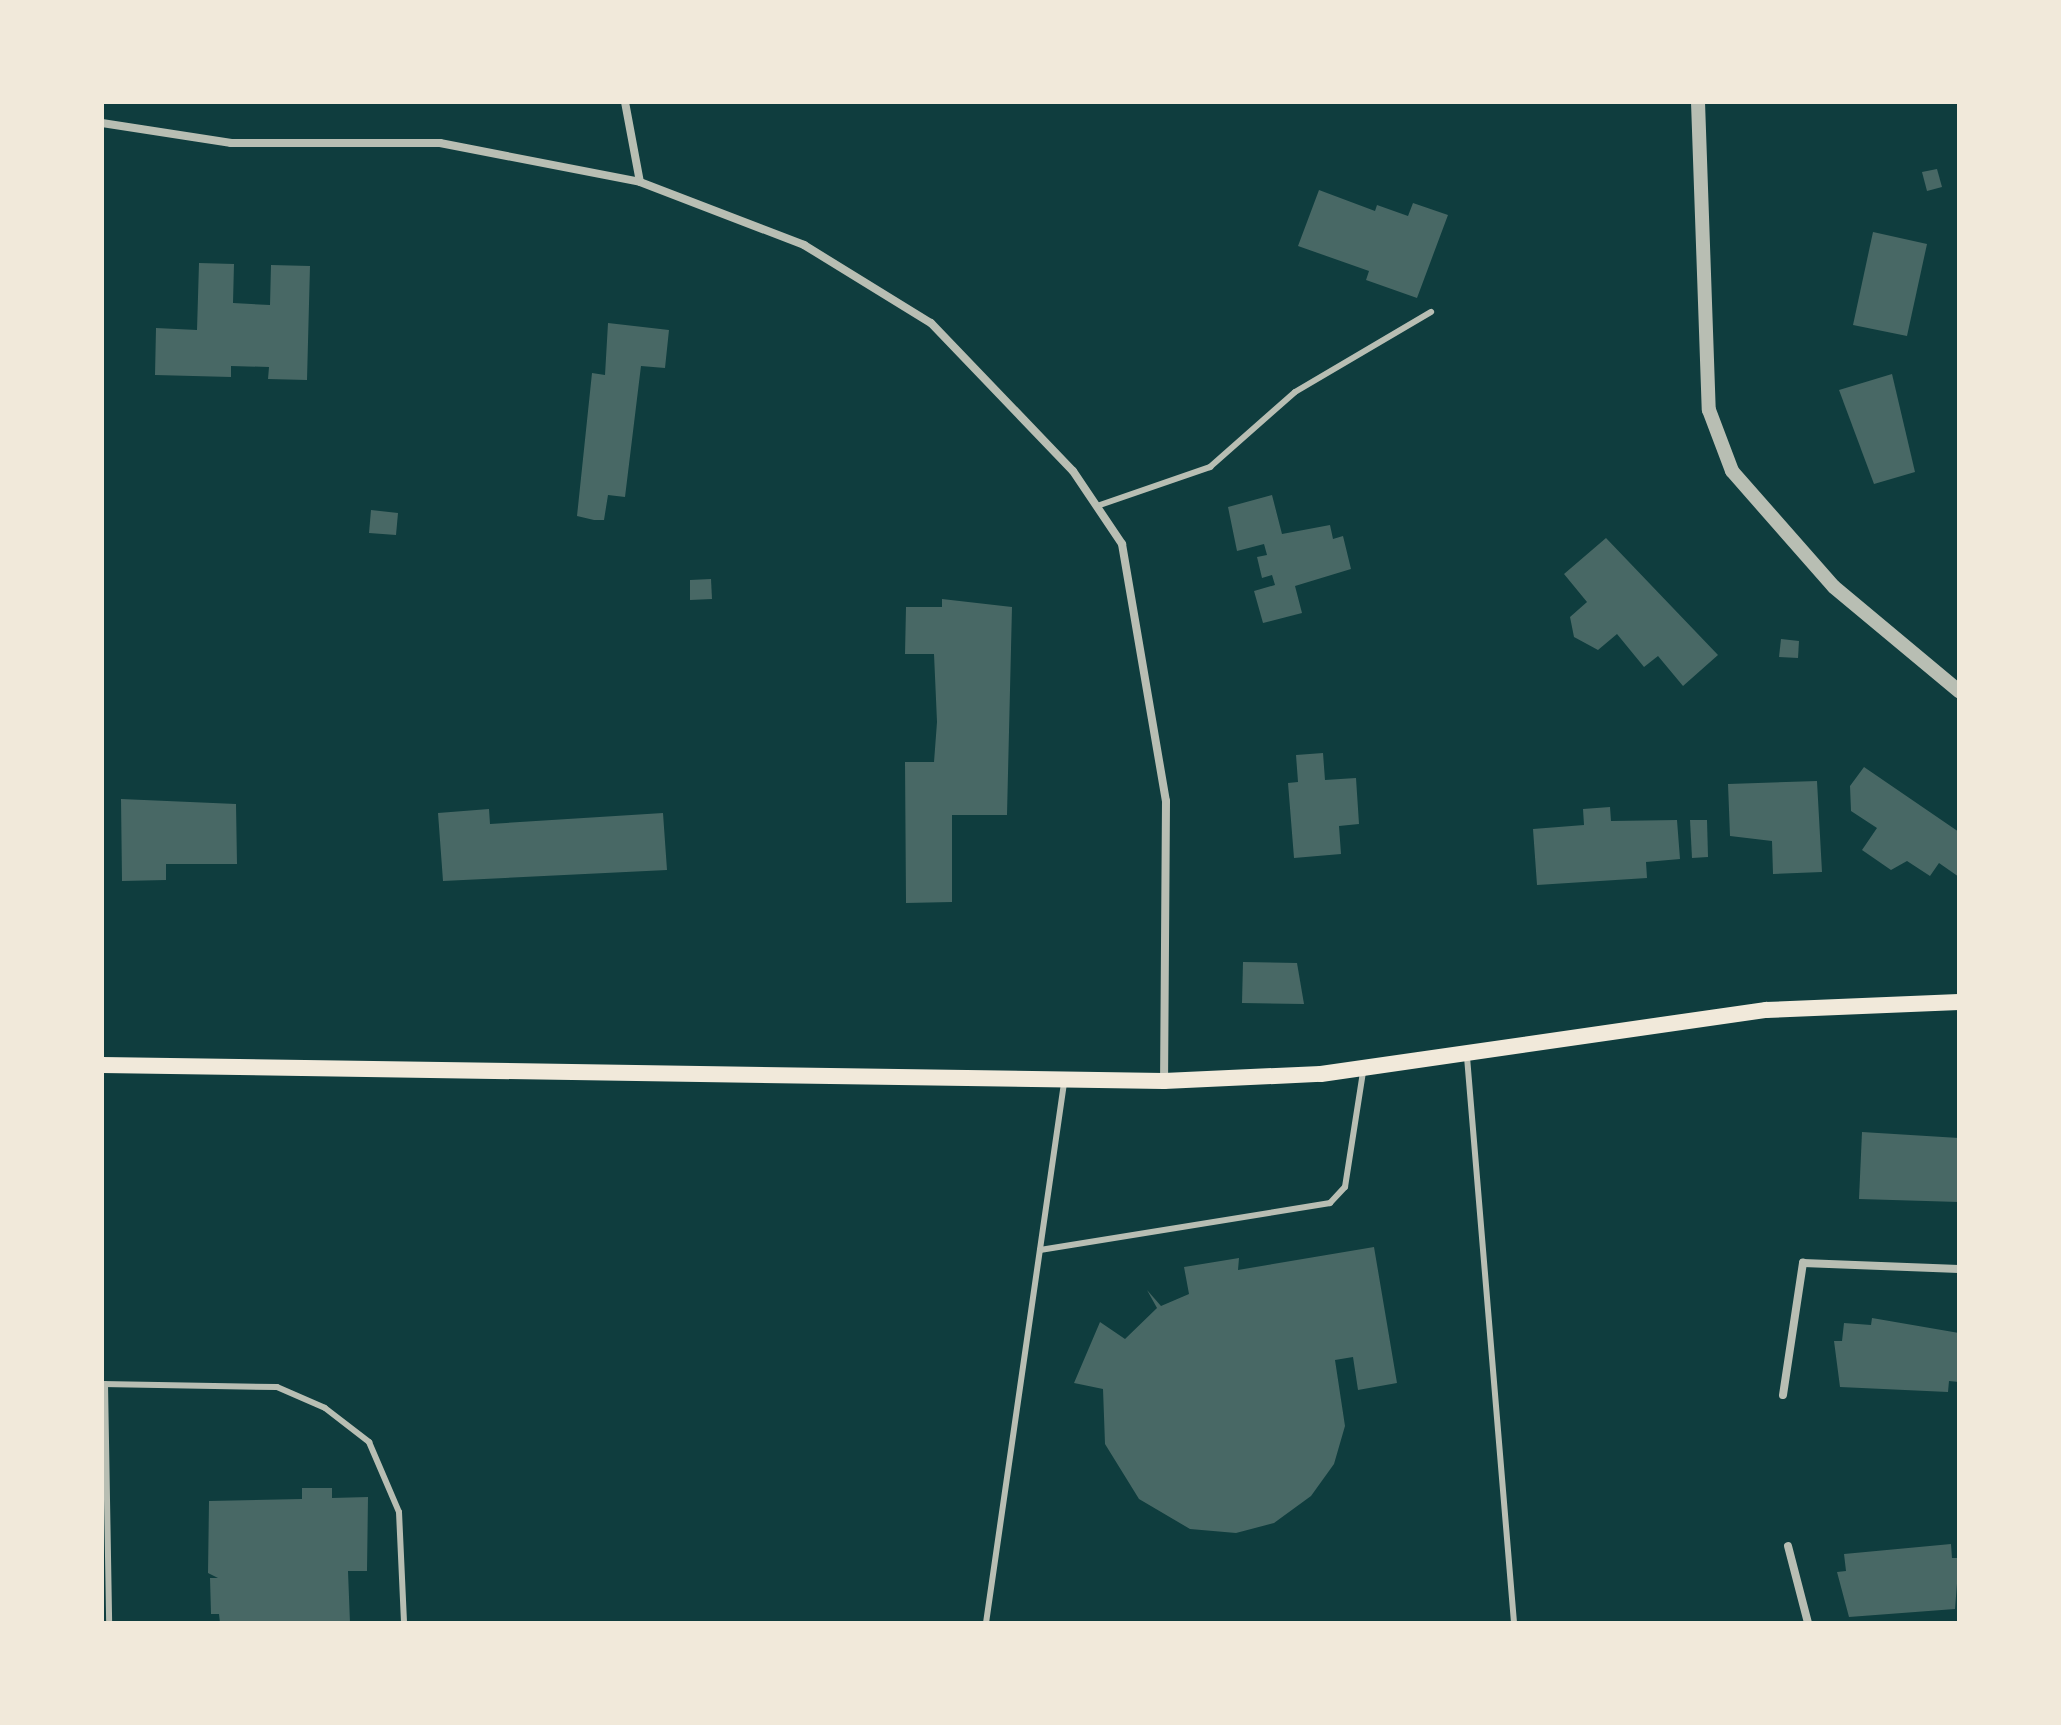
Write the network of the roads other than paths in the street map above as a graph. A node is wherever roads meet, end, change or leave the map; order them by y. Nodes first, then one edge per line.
1 (625, 102) edge
2 (1698, 102) edge
3 (102, 123) edge
4 (640, 182) junction
5 (1431, 312) dead end
6 (1097, 506) junction
7 (1959, 691) edge
8 (1959, 1002) edge
9 (1467, 1053) junction
10 (102, 1065) edge
11 (1363, 1068) junction
12 (1065, 1079) junction
13 (1164, 1081) junction
14 (1040, 1250) junction
15 (1959, 1269) edge
16 (104, 1384) edge
17 (1783, 1395) dead end
18 (1788, 1546) dead end
19 (109, 1623) edge
20 (404, 1623) edge
21 (986, 1623) edge
22 (1514, 1623) edge
23 (1808, 1623) edge

1 - 4 street
2 - 7 street
3 - 4 street
4 - 6 street
5 - 6 lane
6 - 13 street
8 - 9 main road
9 - 11 main road
9 - 22 lane
10 - 12 main road
11 - 13 main road
11 - 14 lane
12 - 13 main road
12 - 14 lane
14 - 21 lane
15 - 17 street
16 - 19 lane
16 - 20 lane
18 - 23 street

